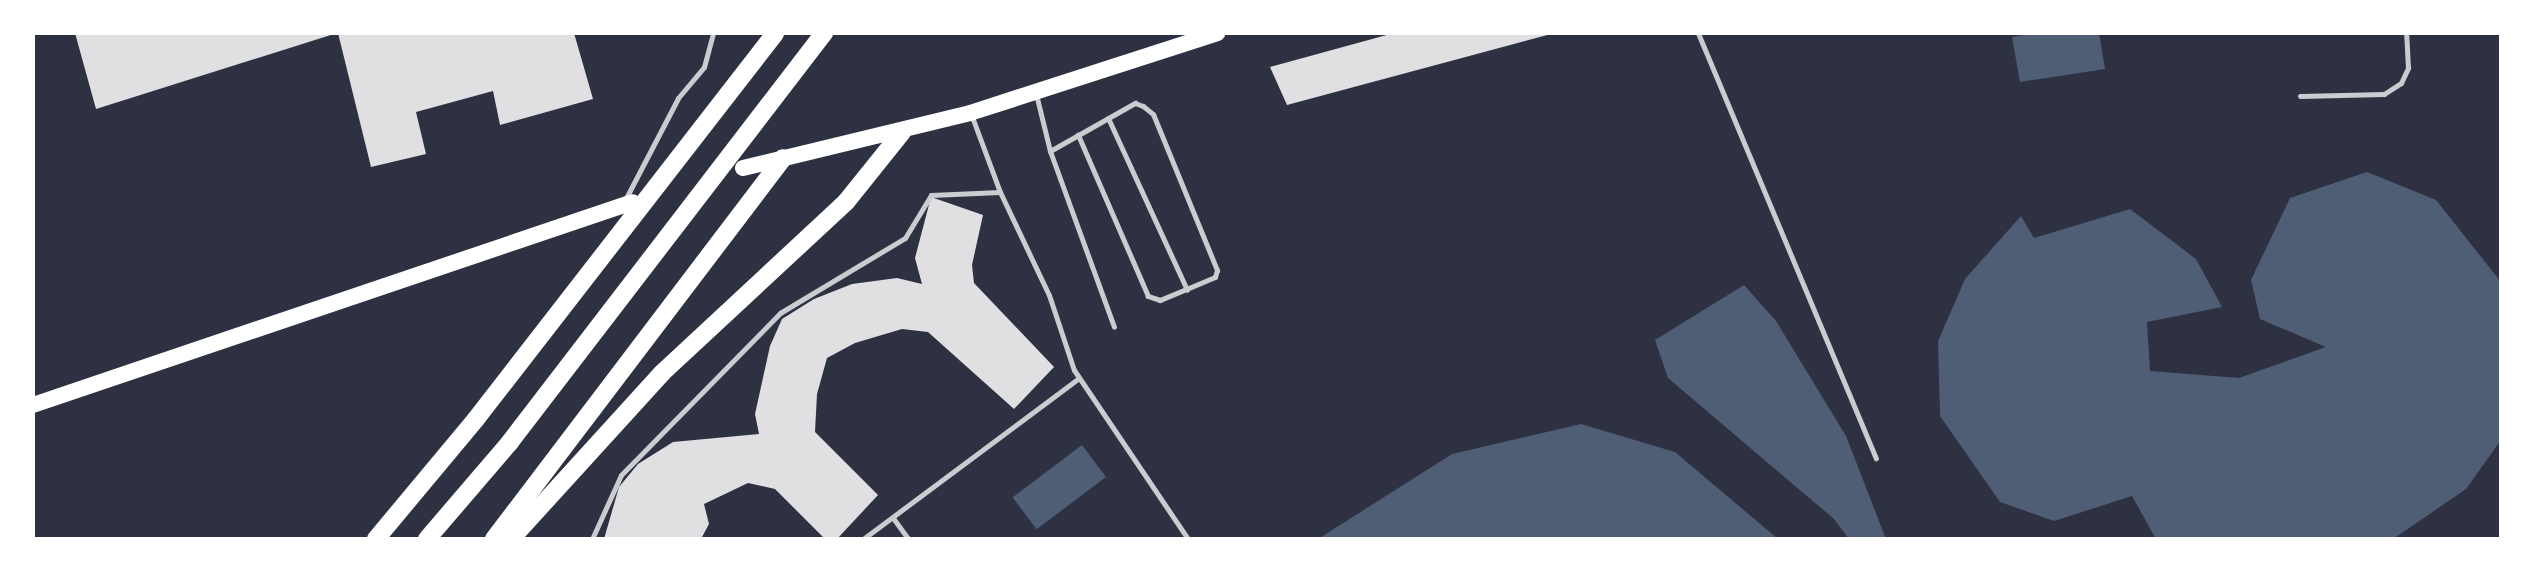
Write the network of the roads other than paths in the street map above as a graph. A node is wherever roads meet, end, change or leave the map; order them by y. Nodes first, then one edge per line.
1 (713, 33) edge
2 (775, 33) edge
3 (824, 33) edge
4 (1217, 33) edge
5 (1698, 33) edge
6 (2406, 33) edge
7 (1035, 91) junction
8 (2300, 96) dead end
9 (970, 113) junction
10 (1108, 118) junction
11 (902, 132) junction
12 (1078, 135) junction
13 (1050, 151) junction
14 (783, 158) junction
15 (743, 168) dead end
16 (1000, 192) junction
17 (628, 204) joint
18 (1187, 290) junction
19 (1114, 327) dead end
20 (1079, 378) junction
21 (33, 405) edge
22 (1877, 458) dead end
23 (893, 518) junction
24 (376, 539) edge
25 (427, 539) edge
26 (494, 539) edge
27 (511, 539) edge
28 (592, 539) edge
29 (863, 539) edge
30 (908, 539) edge
31 (1188, 539) edge

1 - 17 lane
2 - 24 highway
3 - 25 highway
4 - 7 main road
5 - 22 lane
6 - 8 lane
7 - 9 main road
7 - 13 lane
9 - 11 main road
9 - 16 lane
10 - 12 lane
10 - 18 lane
10 - 18 lane
11 - 14 main road
11 - 27 highway
12 - 13 lane
12 - 18 lane
13 - 19 lane
14 - 15 main road
14 - 26 highway
16 - 20 lane
16 - 28 lane
17 - 21 main road
20 - 23 lane
20 - 31 lane
23 - 29 lane
23 - 30 lane

